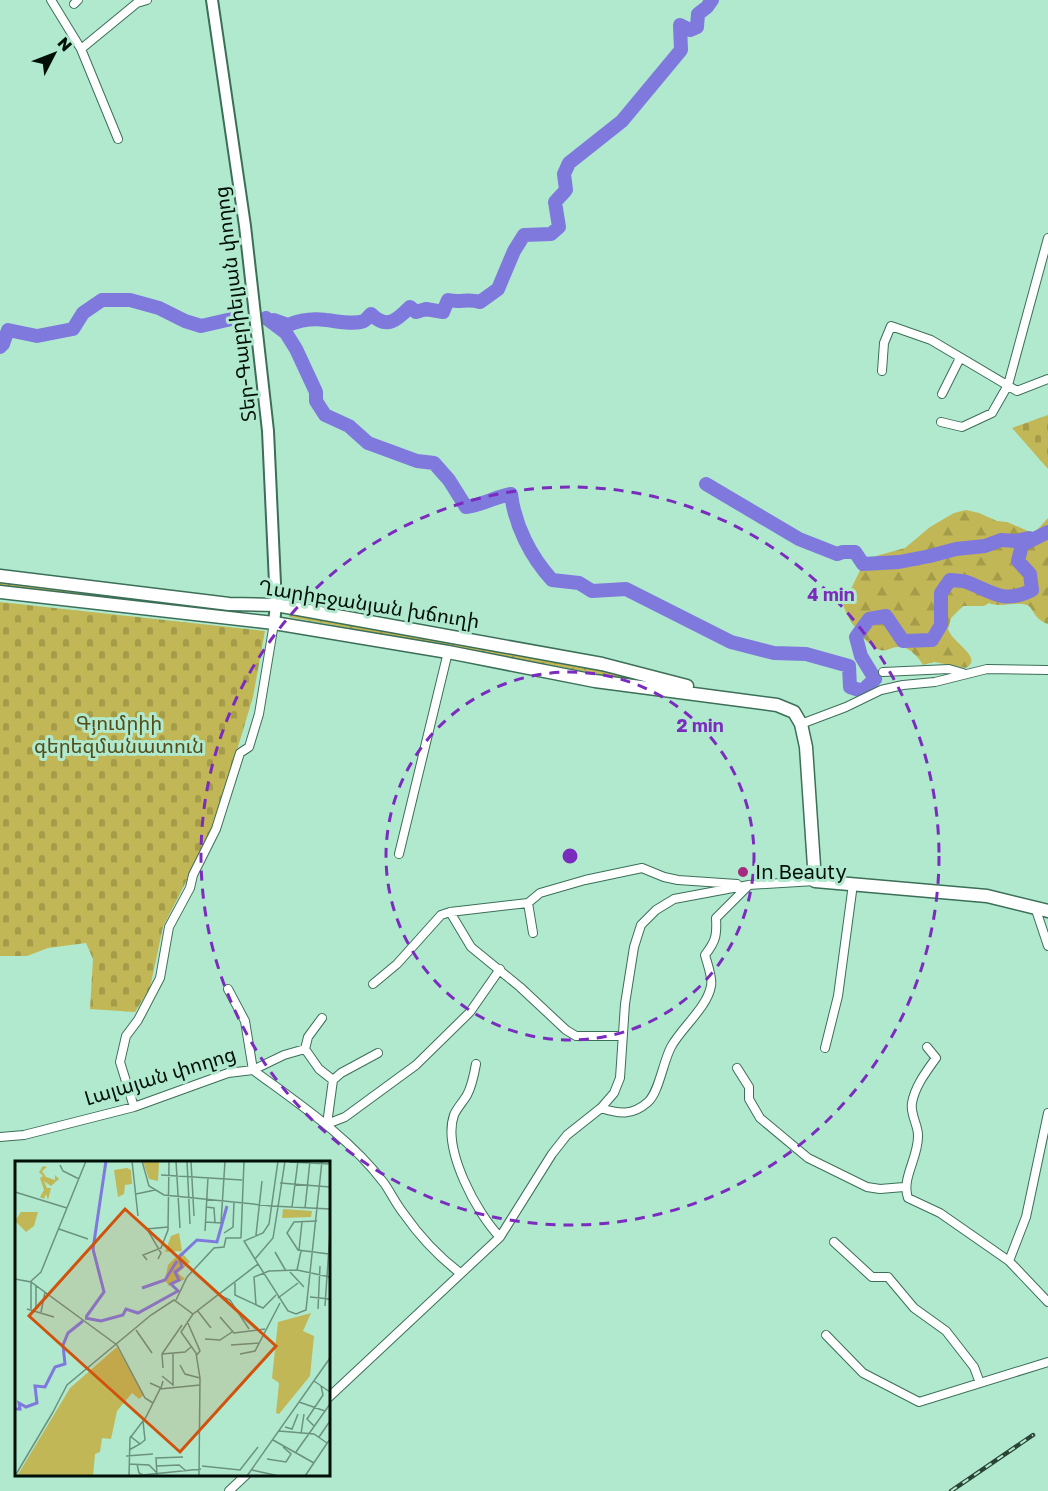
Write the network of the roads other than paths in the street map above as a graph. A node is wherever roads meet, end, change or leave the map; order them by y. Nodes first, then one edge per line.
1 (51, 0) edge
2 (147, 0) edge
3 (212, 0) edge
4 (81, 49) junction
5 (118, 139) dead end
6 (1048, 238) edge
7 (960, 358) junction
8 (882, 371) dead end
9 (1048, 380) edge
10 (1008, 385) junction
11 (942, 394) dead end
12 (941, 423) dead end
13 (0, 576) edge
14 (0, 592) edge
15 (276, 605) junction
16 (274, 623) junction
17 (448, 652) junction
18 (1048, 670) edge
19 (883, 672) dead end
20 (964, 673) junction
21 (728, 698) junction
22 (801, 724) junction
23 (399, 854) dead end
24 (815, 881) junction
25 (853, 884) junction
26 (749, 885) junction
27 (528, 903) junction
28 (1035, 907) junction
29 (1048, 911) edge
30 (450, 912) junction
31 (533, 933) dead end
32 (1048, 946) edge
33 (500, 969) junction
34 (372, 984) dead end
35 (228, 989) dead end
36 (322, 1018) dead end
37 (622, 1035) junction
38 (927, 1047) dead end
39 (825, 1048) dead end
40 (305, 1050) junction
41 (378, 1053) dead end
42 (476, 1064) dead end
43 (737, 1068) dead end
44 (253, 1070) junction
45 (333, 1080) junction
46 (134, 1107) junction
47 (601, 1108) junction
48 (1048, 1113) edge
49 (327, 1125) junction
50 (0, 1137) edge
51 (1045, 1138) edge
52 (904, 1187) junction
53 (500, 1237) junction
54 (834, 1242) dead end
55 (1010, 1261) junction
56 (460, 1273) junction
57 (1048, 1302) edge
58 (826, 1335) dead end
59 (1048, 1362) edge
60 (981, 1383) junction
61 (330, 1396) edge
62 (245, 1476) edge
63 (229, 1491) edge

1 - 4 street
2 - 4 street
3 - 15 main road, Տեր-Գաբրիելյան փողոց
4 - 5 street
6 - 10 street
7 - 8 street
7 - 10 street
7 - 11 street
9 - 10 street
10 - 12 street
13 - 15 highway, Ղարիբջանյան խճուղի
14 - 16 highway, Ղարիբջանյան խճուղի
15 - 16 main road, Տեր-Գաբրիելյան փողոց
15 - 21 highway, Ղարիբջանյան խճուղի
16 - 17 highway, Ղարիբջանյան խճուղի
16 - 46 street
17 - 21 highway, Ղարիբջանյան խճուղի
17 - 23 street
18 - 20 street
19 - 20 street
20 - 22 street
21 - 22 highway, Ղարիբջանյան խճուղի
22 - 24 highway
24 - 25 highway
24 - 26 street
25 - 28 highway
25 - 39 street
26 - 27 street
26 - 37 street
26 - 47 street
27 - 30 street
27 - 31 street
28 - 29 highway
28 - 32 street
30 - 33 street
30 - 34 street
33 - 37 street
33 - 49 street
35 - 44 street
36 - 40 street
37 - 47 street
38 - 52 street
40 - 44 street
40 - 45 street
41 - 45 street
42 - 53 street
43 - 52 street
44 - 46 street, Լալայան փողոց
44 - 49 street, Լալայան փողոց
45 - 49 street
46 - 50 street, Լալայան փողոց
47 - 53 street
48 - 51 street
49 - 56 street, Լալայան փողոց
51 - 55 street
52 - 55 street
53 - 56 street
54 - 60 street
55 - 57 street
56 - 61 street
58 - 60 street
59 - 60 street
62 - 63 street

